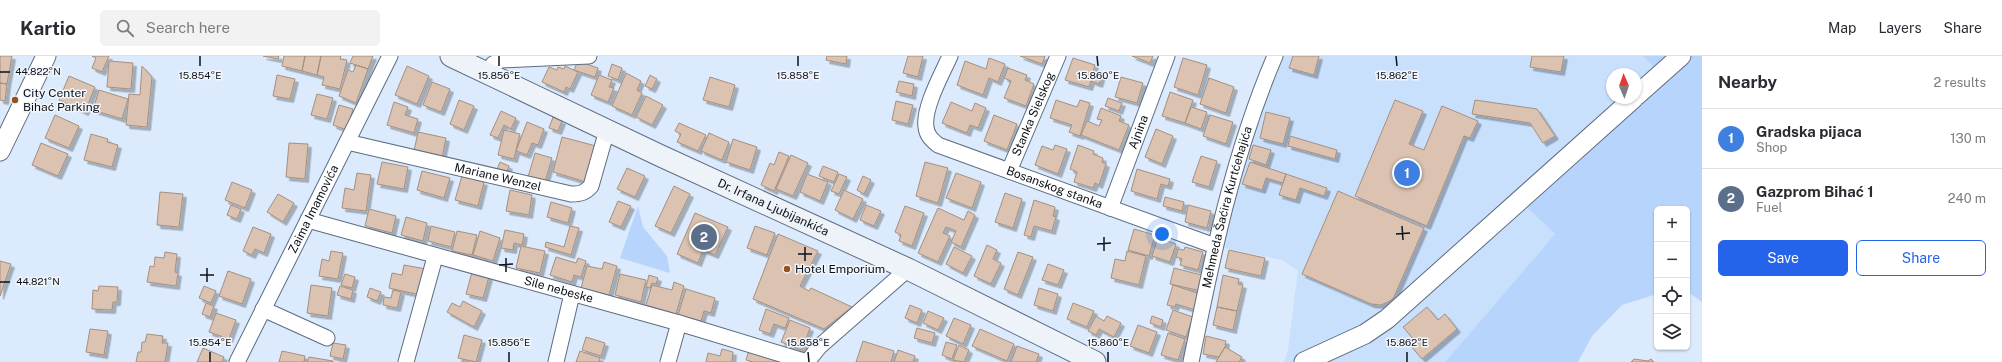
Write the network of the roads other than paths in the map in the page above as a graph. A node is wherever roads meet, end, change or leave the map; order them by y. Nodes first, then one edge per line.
1 (46, 56) edge
2 (390, 56) edge
3 (451, 56) edge
4 (589, 56) edge
5 (950, 56) edge
6 (1058, 56) edge
7 (1167, 56) edge
8 (1275, 56) edge
9 (1681, 56) edge
10 (488, 74) junction
11 (1642, 91) edge
12 (1627, 104) edge
13 (607, 130) junction
14 (347, 142) junction
15 (0, 151) edge
16 (1009, 171) junction
17 (1110, 208) junction
18 (308, 220) junction
19 (1215, 246) junction
20 (435, 257) junction
21 (908, 269) junction
22 (572, 294) junction
23 (263, 309) junction
24 (679, 323) junction
25 (327, 338) dead end
26 (237, 362) edge
27 (406, 362) edge
28 (556, 362) edge
29 (668, 362) edge
30 (807, 362) edge
31 (1095, 362) edge
32 (1191, 362) edge
33 (1304, 362) edge

1 - 15 street
2 - 14 street, Zaima Imamovića
3 - 10 main road, Dr. Irfana Ljubijankića
4 - 10 street
5 - 16 street, Bosanskog stanka
6 - 16 street, Stanka Sielskog
7 - 17 street, Ajnina
8 - 19 street, Mehmeda Šaćira Kurtćehajića
9 - 11 street
10 - 13 main road, Dr. Irfana Ljubijankića
12 - 33 street
13 - 14 street, Mariane Wenzel
13 - 21 main road, Dr. Irfana Ljubijankića
14 - 18 street, Zaima Imamovića
16 - 17 street, Bosanskog stanka
17 - 19 street, Bosanskog stanka
18 - 20 street, Sile nebeske
18 - 23 street, Zaima Imamovića
19 - 32 street, Mehmeda Šaćira Kurtćehajića
20 - 22 street, Sile nebeske
20 - 27 street
21 - 30 street
21 - 31 main road, Dr. Irfana Ljubijankića
22 - 24 street, Sile nebeske
22 - 28 street
23 - 25 street
23 - 26 street, Zaima Imamovića
24 - 29 street
24 - 30 street, Sile nebeske

